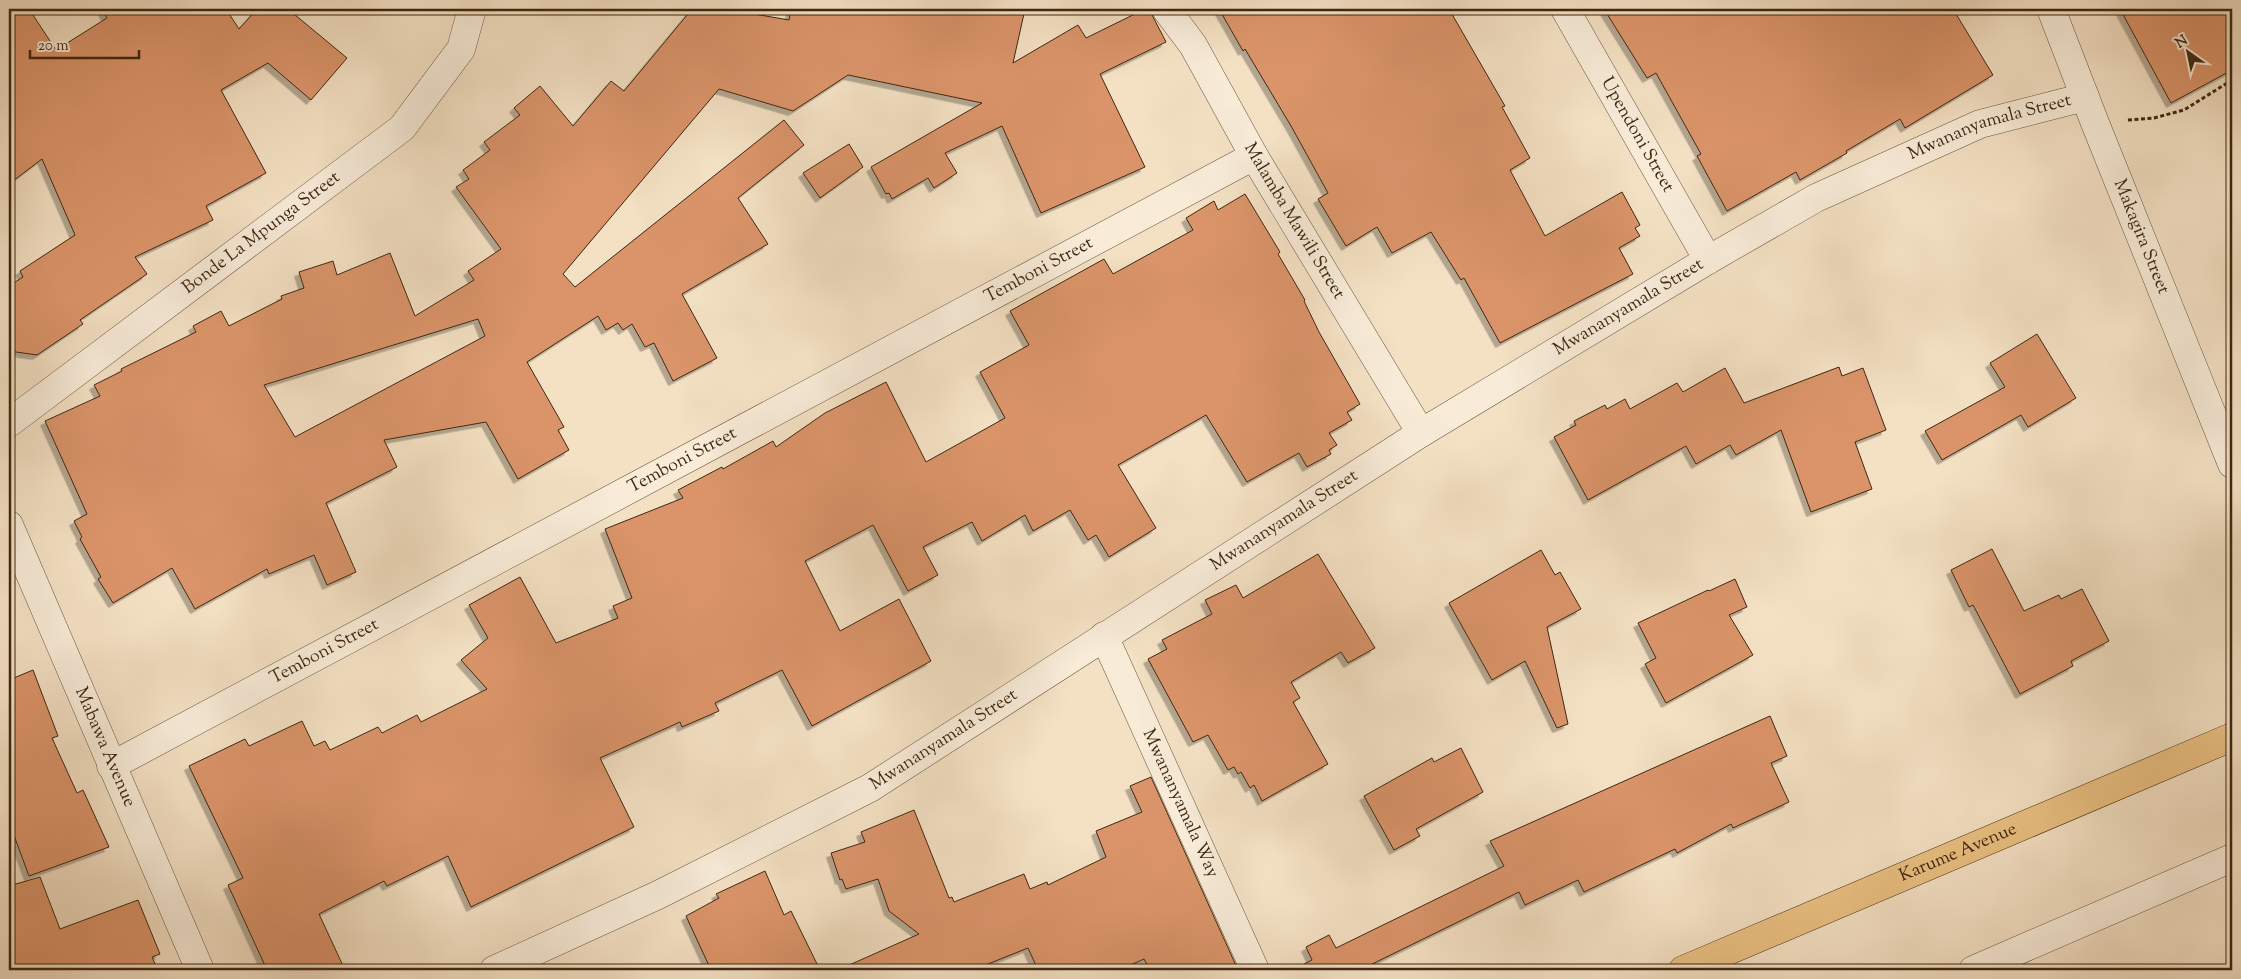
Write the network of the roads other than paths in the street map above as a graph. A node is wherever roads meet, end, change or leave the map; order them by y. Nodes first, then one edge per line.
1 (472, 9) edge
2 (1166, 9) edge
3 (1565, 9) edge
4 (2051, 9) edge
5 (2086, 97) junction
6 (1254, 156) junction
7 (1708, 260) junction
8 (9, 423) edge
9 (1421, 433) junction
10 (2232, 464) edge
11 (9, 525) edge
12 (1104, 636) junction
13 (2232, 737) edge
14 (111, 766) junction
15 (2232, 858) edge
16 (200, 970) edge
17 (494, 970) edge
18 (1256, 970) edge
19 (1683, 970) edge
20 (1972, 970) edge

1 - 8 street, Bonde La Mpunga Street
2 - 6 street, Malamba Mawili Street
3 - 7 street, Upendoni Street
4 - 5 street, Makagira Street
5 - 7 street, Mwananyamala Street
5 - 10 street, Makagira Street
6 - 9 street, Malamba Mawili Street
6 - 14 street, Temboni Street
7 - 9 street, Mwananyamala Street
9 - 12 street, Mwananyamala Street
11 - 14 street, Mabawa Avenue
12 - 17 street, Mwananyamala Street
12 - 18 street, Mwananyamala Way
13 - 19 main road, Karume Avenue
14 - 16 street, Mabawa Avenue
15 - 20 street

